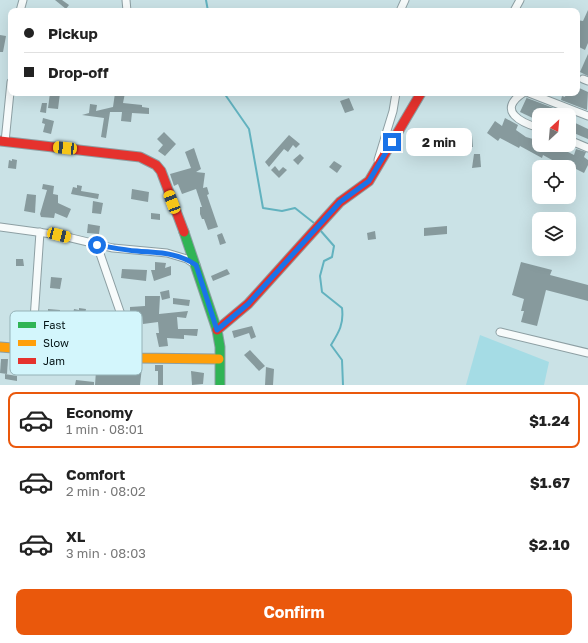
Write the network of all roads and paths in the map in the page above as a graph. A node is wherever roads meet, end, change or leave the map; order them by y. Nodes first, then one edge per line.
1 (9, 96) edge
2 (396, 96) edge
3 (419, 96) edge
4 (520, 96) edge
5 (537, 96) edge
6 (588, 116) edge
7 (532, 126) edge
8 (3, 141) edge
9 (576, 143) edge
10 (588, 148) edge
11 (378, 164) junction
12 (0, 227) edge
13 (40, 232) junction
14 (97, 245) junction
15 (196, 265) junction
16 (35, 311) edge
17 (120, 311) edge
18 (217, 330) junction
19 (500, 332) dead end
20 (0, 347) edge
21 (10, 348) edge
22 (588, 352) edge
23 (142, 358) edge
24 (219, 359) junction
25 (220, 385) edge

1 - 8 street
2 - 11 street
3 - 11 street
4 - 7 street
5 - 6 street
8 - 15 street
9 - 10 street
11 - 18 street
12 - 13 street
13 - 14 street
13 - 16 street
14 - 15 street
14 - 17 street
15 - 18 street
18 - 24 street
19 - 22 street
20 - 21 street
23 - 24 street
24 - 25 street

